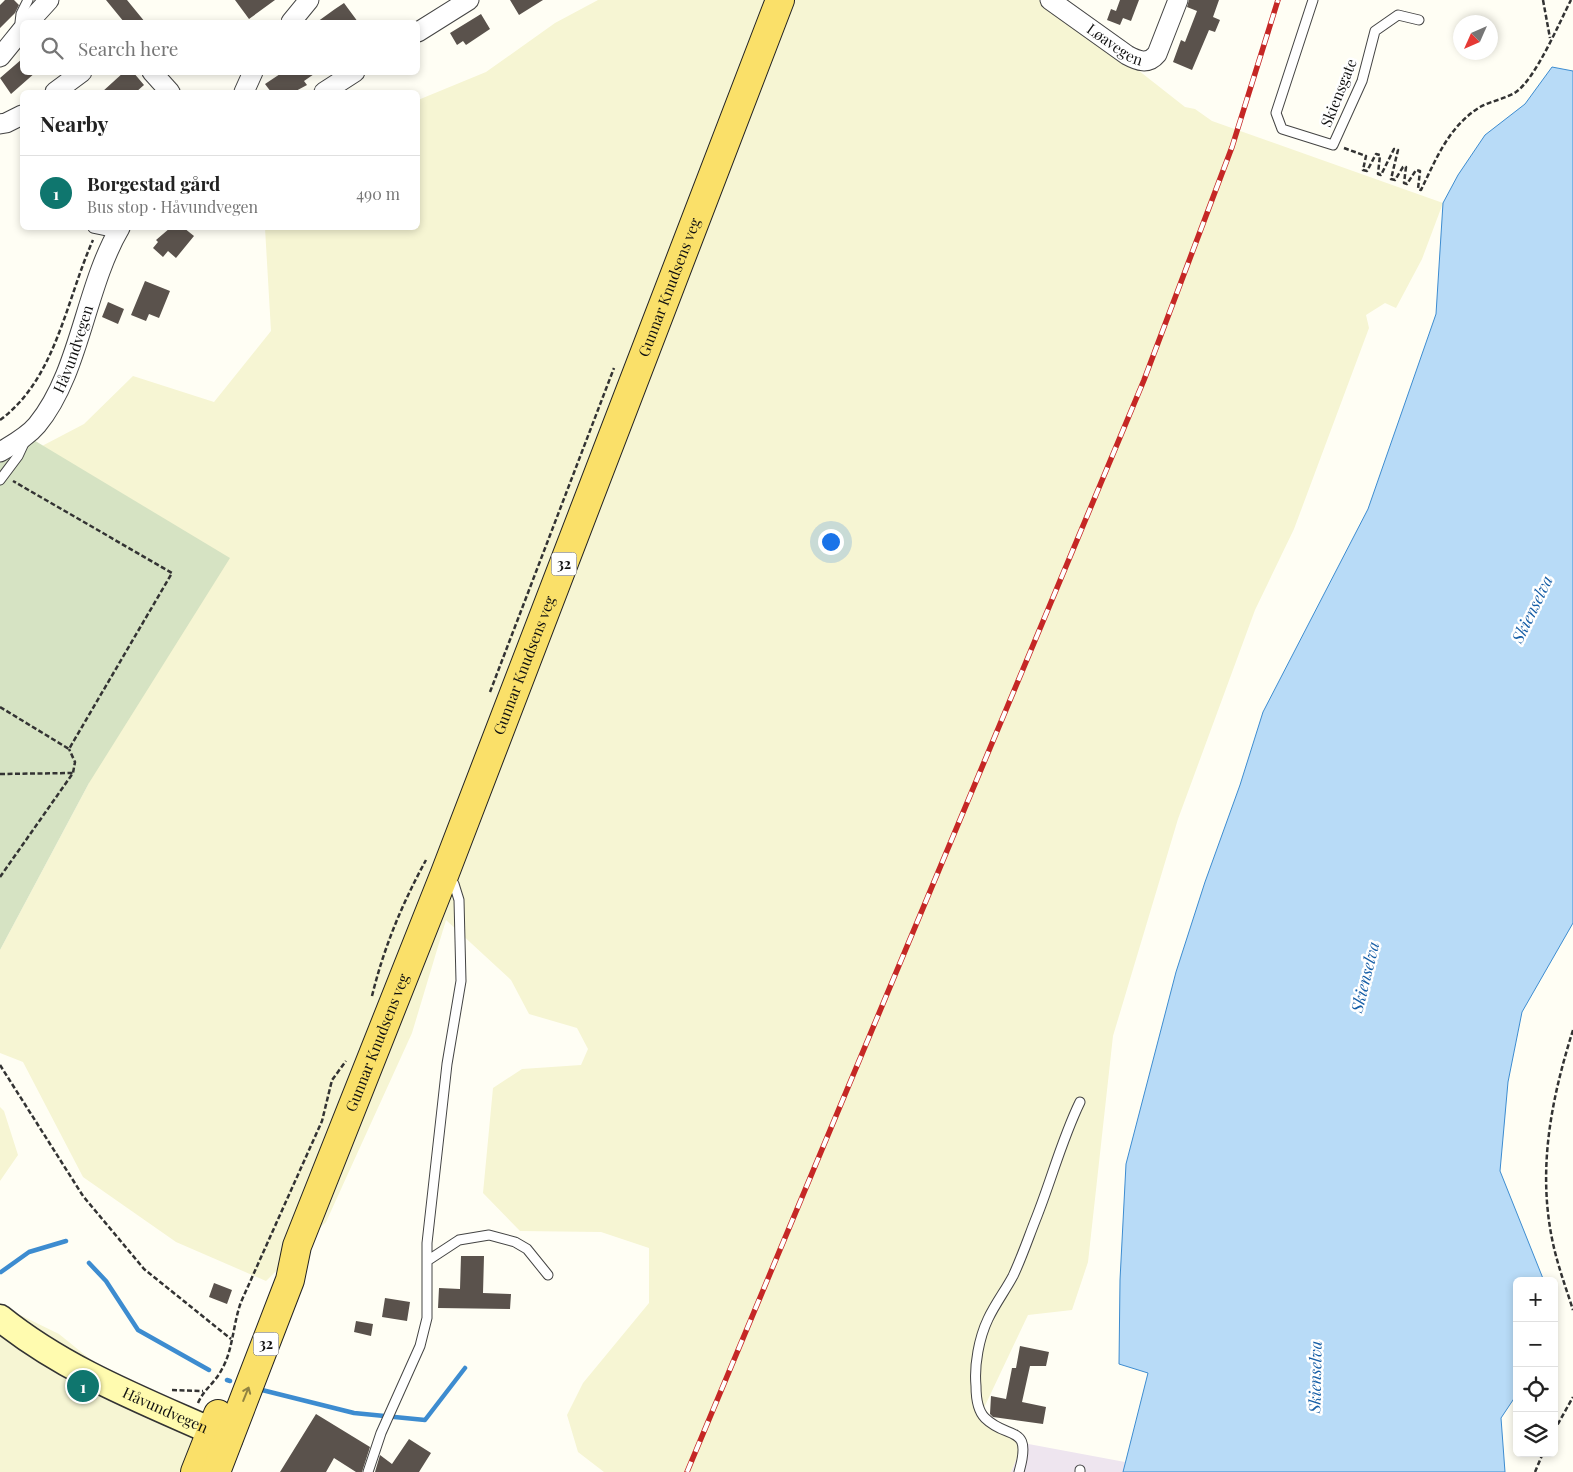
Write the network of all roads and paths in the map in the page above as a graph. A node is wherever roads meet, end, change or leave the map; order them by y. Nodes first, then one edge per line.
1 (28, 0) edge
2 (48, 0) edge
3 (309, 0) edge
4 (469, 0) edge
5 (780, 0) edge
6 (1050, 0) edge
7 (1178, 0) edge
8 (1312, 0) edge
9 (1543, 0) edge
10 (1570, 0) edge
11 (22, 20) edge
12 (31, 20) edge
13 (293, 20) edge
14 (1419, 20) dead end
15 (420, 31) edge
16 (20, 33) edge
17 (1550, 39) junction
18 (0, 57) edge
19 (78, 75) edge
20 (155, 75) edge
21 (252, 75) edge
22 (350, 75) edge
23 (58, 90) edge
24 (168, 90) edge
25 (245, 90) edge
26 (327, 90) edge
27 (20, 116) edge
28 (0, 124) edge
29 (1333, 144) junction
30 (97, 230) edge
31 (118, 230) edge
32 (615, 367) dead end
33 (0, 420) edge
34 (27, 436) junction
35 (0, 452) edge
36 (2, 478) edge
37 (489, 696) dead end
38 (0, 707) edge
39 (69, 749) junction
40 (73, 773) junction
41 (0, 774) edge
42 (437, 864) junction
43 (0, 877) edge
44 (371, 1001) dead end
45 (1573, 1030) edge
46 (347, 1060) dead end
47 (0, 1065) edge
48 (1080, 1102) dead end
49 (427, 1261) junction
50 (548, 1275) dead end
51 (1573, 1310) edge
52 (0, 1318) edge
53 (231, 1339) junction
54 (1573, 1397) edge
55 (1558, 1424) edge
56 (210, 1431) junction
57 (1541, 1457) edge
58 (195, 1472) edge
59 (216, 1472) edge
60 (368, 1472) edge
61 (1020, 1472) edge
62 (1535, 1472) edge

1 - 11 lane
2 - 12 street
3 - 13 street
4 - 15 street
5 - 42 main road, Gunnar Knudsens veg / 32
6 - 7 street, Løavegen
8 - 29 lane, Skiensgate
9 - 17 path
10 - 17 path
14 - 29 lane, Skiensgate
16 - 18 street
17 - 29 path
19 - 23 street
20 - 24 street
21 - 25 street
22 - 26 street
27 - 28 street
30 - 33 path
31 - 34 street, Håvundvegen
32 - 37 path
34 - 35 street, Håvundvegen
34 - 36 lane
36 - 39 path
38 - 39 path
39 - 40 path
40 - 41 path
40 - 43 path
42 - 44 path
42 - 49 lane
42 - 56 main road, Gunnar Knudsens veg / 32
45 - 51 path
46 - 53 path
47 - 53 path
48 - 61 lane
49 - 50 lane
49 - 60 lane
52 - 56 main road, Håvundvegen
53 - 56 path
54 - 55 path
56 - 58 main road, Gunnar Knudsens veg / 32
56 - 59 main road, Gunnar Knudsens veg / 32
57 - 62 path

